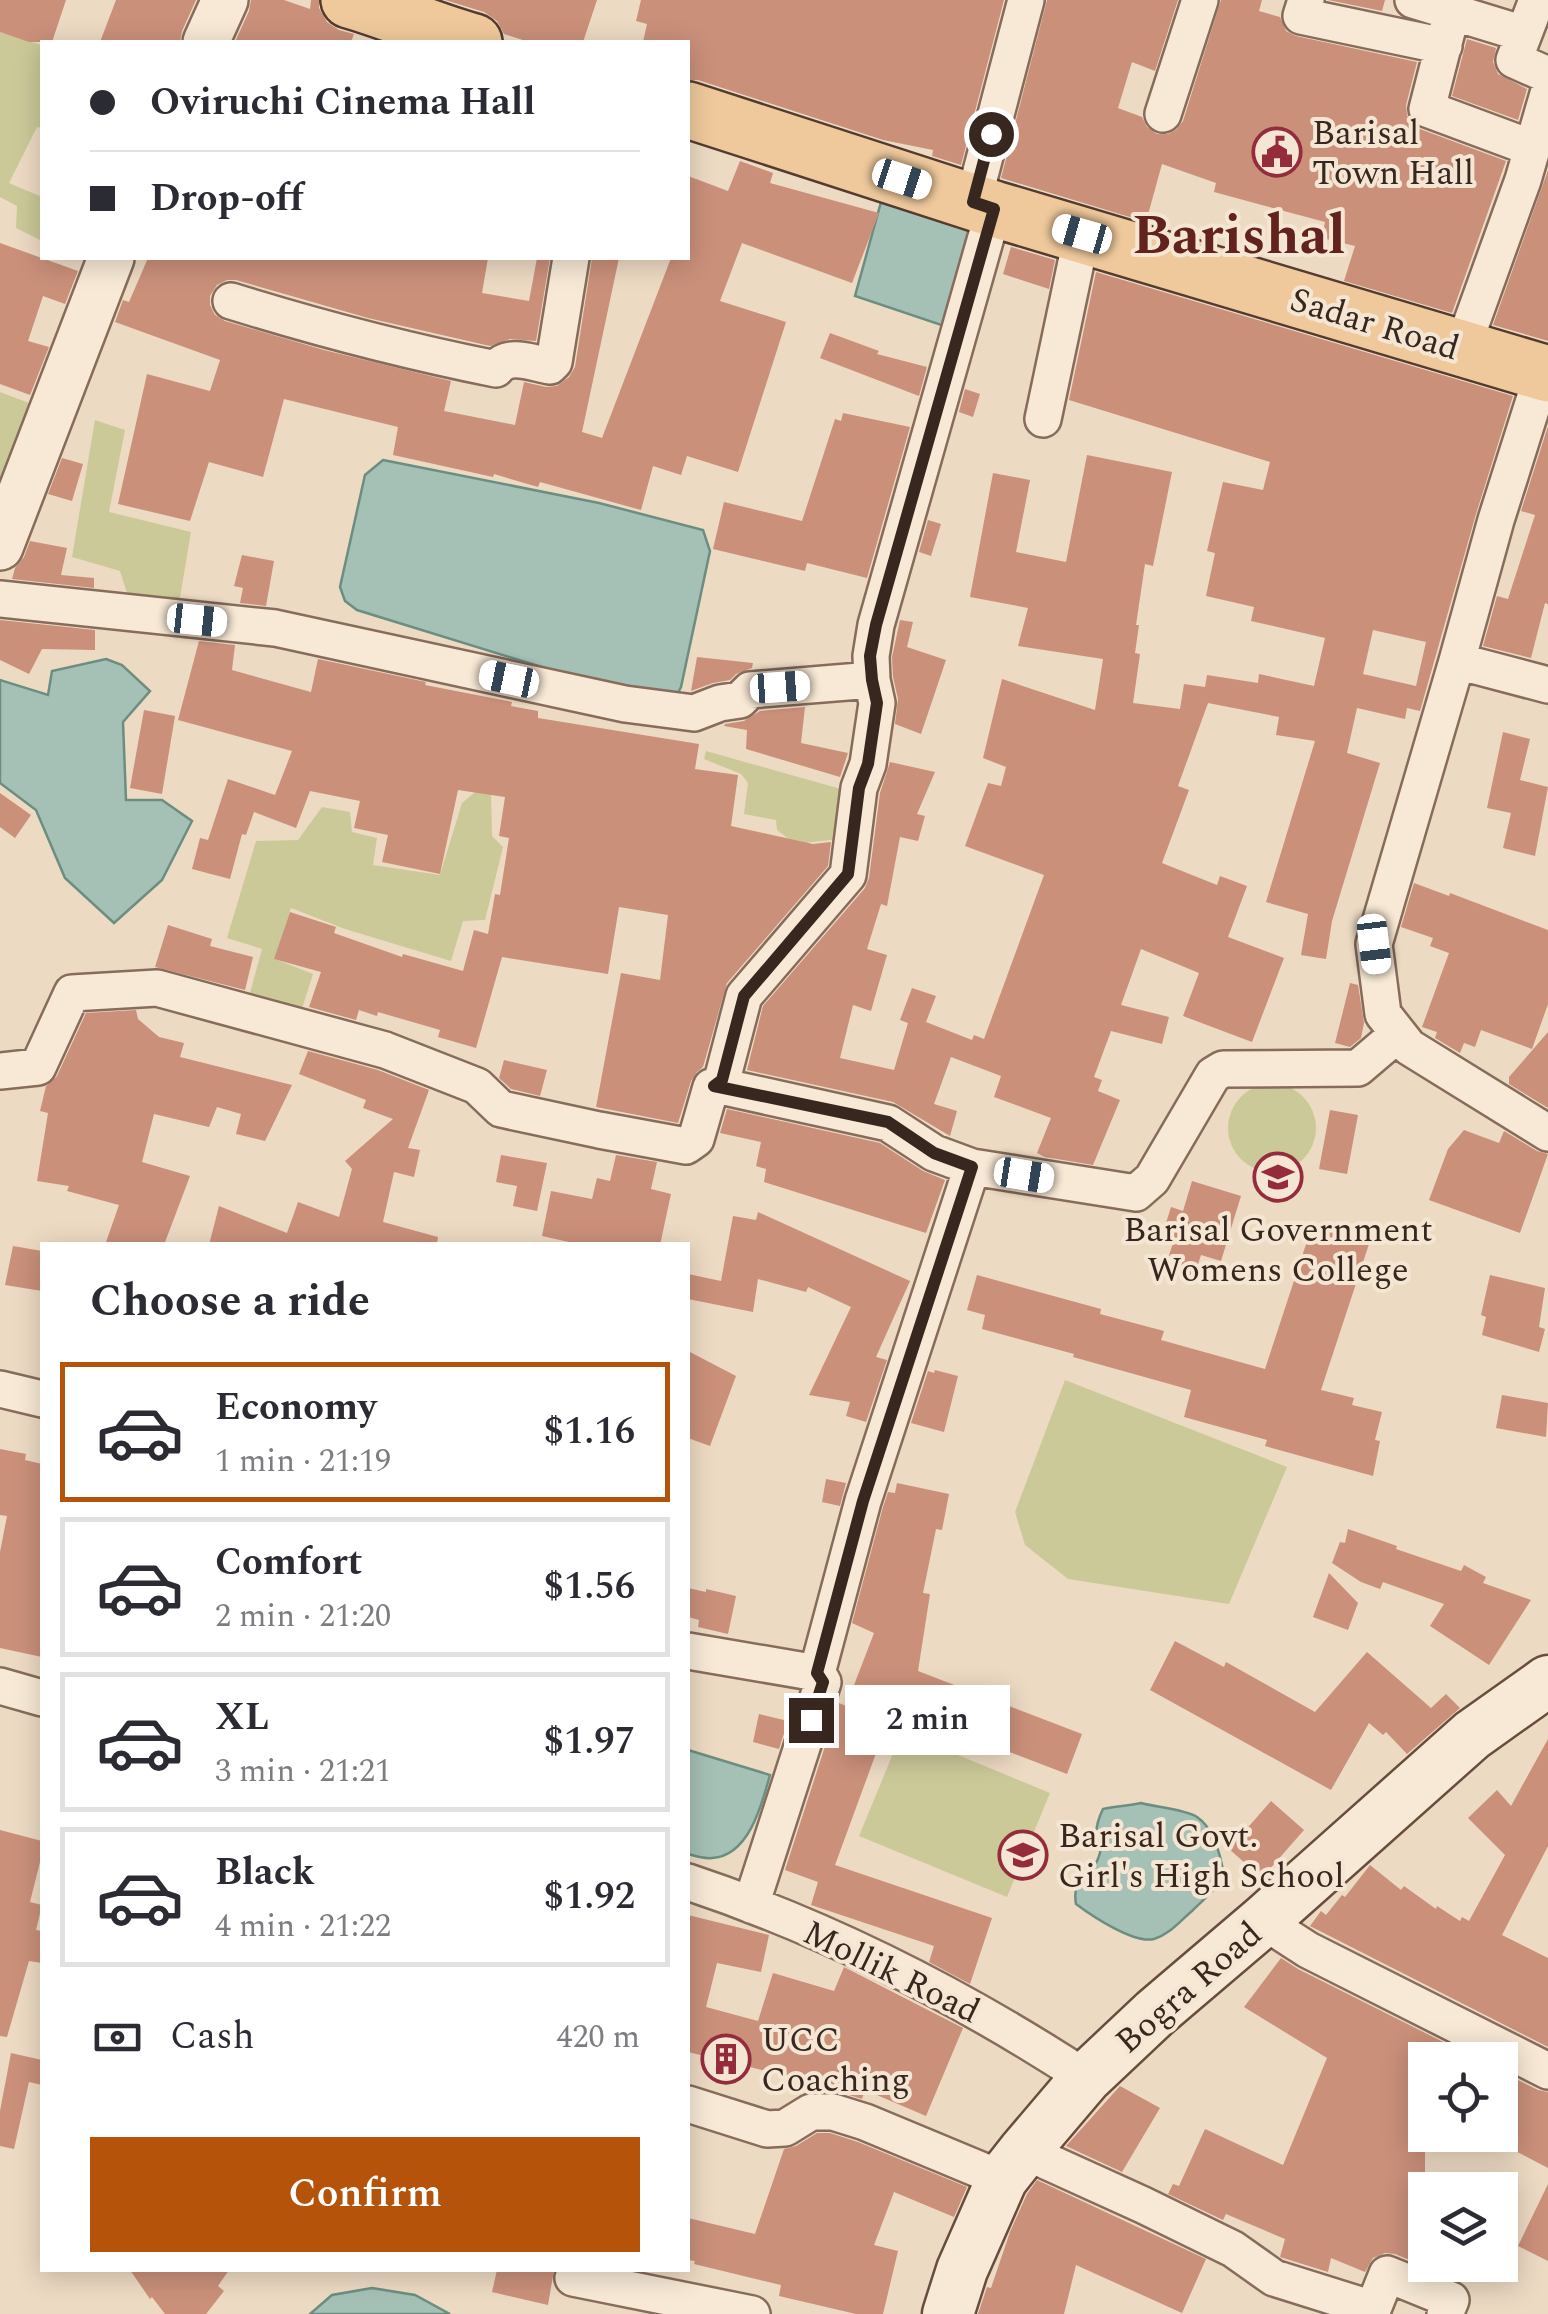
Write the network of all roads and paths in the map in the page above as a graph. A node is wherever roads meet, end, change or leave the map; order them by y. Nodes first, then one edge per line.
1 (225, 0) edge
2 (349, 0) edge
3 (1026, 0) edge
4 (1200, 0) edge
5 (1413, 0) edge
6 (1538, 0) edge
7 (1297, 2) edge
8 (1452, 12) junction
9 (1524, 34) junction
10 (207, 40) edge
11 (468, 40) edge
12 (1444, 46) junction
13 (1548, 75) edge
14 (1548, 94) edge
15 (690, 111) edge
16 (1164, 114) dead end
17 (1532, 148) junction
18 (984, 205) junction
19 (1082, 234) junction
20 (110, 260) edge
21 (570, 260) edge
22 (231, 301) dead end
23 (1462, 349) junction
24 (1546, 373) edge
25 (1043, 419) dead end
26 (0, 547) edge
27 (0, 599) edge
28 (1458, 660) junction
29 (872, 680) junction
30 (1548, 685) edge
31 (1398, 1034) junction
32 (0, 1071) edge
33 (714, 1086) junction
34 (1548, 1133) edge
35 (972, 1167) junction
36 (0, 1389) edge
37 (40, 1399) edge
38 (690, 1652) edge
39 (817, 1673) junction
40 (1548, 1682) edge
41 (0, 1686) edge
42 (40, 1697) edge
43 (690, 1883) edge
44 (751, 1905) junction
45 (1263, 1921) junction
46 (1548, 2071) edge
47 (1086, 2078) junction
48 (690, 2105) edge
49 (1013, 2165) junction
50 (574, 2278) dead end
51 (752, 2314) edge
52 (948, 2314) edge
53 (1446, 2314) edge

1 - 10 street
2 - 11 main road
3 - 18 street
4 - 16 street
5 - 8 street
6 - 9 street
7 - 12 street
8 - 9 street
8 - 12 street
9 - 13 street
12 - 17 street
14 - 17 street
15 - 18 main road, Sadar Road
17 - 23 street
18 - 19 main road, Sadar Road
18 - 29 street
19 - 23 main road, Sadar Road
19 - 25 street
20 - 26 street
21 - 22 street
23 - 24 main road, Sadar Road
24 - 28 street
27 - 29 street
28 - 30 street
28 - 31 street
29 - 33 street
31 - 34 street
31 - 35 street
32 - 33 street
33 - 35 street
35 - 39 street
36 - 37 street
38 - 39 street
39 - 44 street
40 - 45 main road, Bogra Road
41 - 42 street
43 - 44 street, Mollik Road
44 - 47 street, Mollik Road
45 - 46 street
45 - 47 main road, Bogra Road
47 - 49 main road, Bogra Road
48 - 49 street
49 - 52 main road, Bogra Road
49 - 53 street
50 - 51 street

